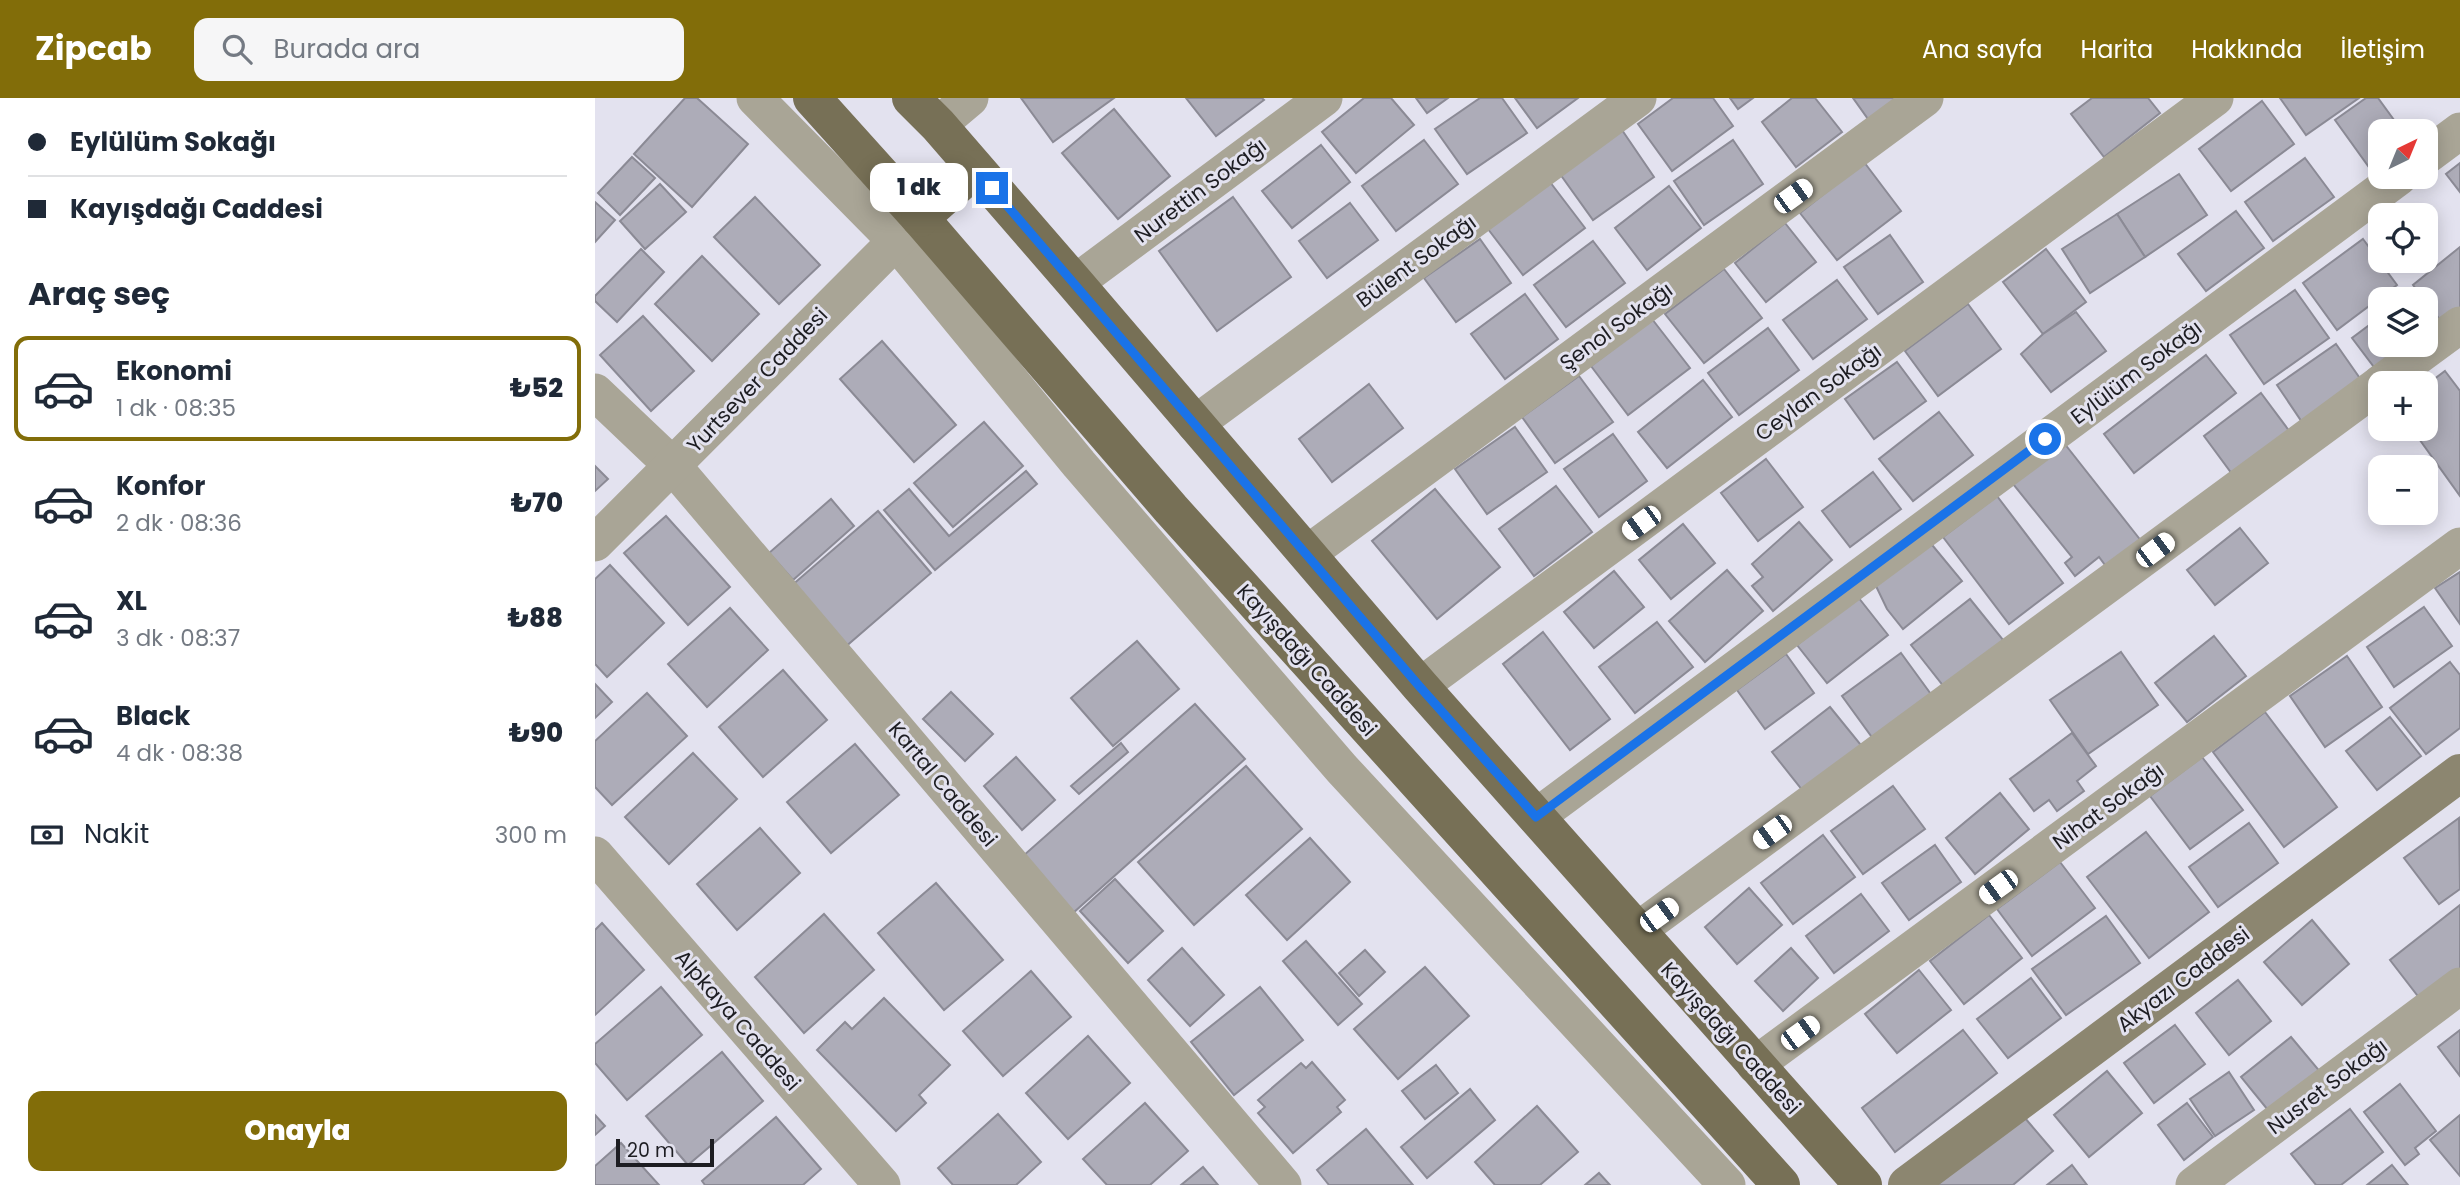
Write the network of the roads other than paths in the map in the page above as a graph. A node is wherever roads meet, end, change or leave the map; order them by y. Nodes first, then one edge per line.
1 (755, 98) edge
2 (812, 98) edge
3 (911, 98) edge
4 (970, 98) edge
5 (1324, 98) edge
6 (1638, 98) edge
7 (1925, 98) edge
8 (2215, 98) edge
9 (938, 125) junction
10 (2460, 131) edge
11 (2438, 147) edge
12 (975, 170) junction
13 (2383, 189) edge
14 (907, 229) junction
15 (1075, 283) junction
16 (2460, 325) edge
17 (2398, 371) edge
18 (595, 392) edge
19 (2368, 394) edge
20 (1195, 424) junction
21 (673, 466) junction
22 (1171, 509) junction
23 (595, 543) edge
24 (2460, 546) edge
25 (1307, 554) junction
26 (1237, 648) junction
27 (1420, 687) junction
28 (2460, 773) edge
29 (1536, 817) junction
30 (595, 855) edge
31 (1636, 931) junction
32 (2460, 986) edge
33 (1755, 1065) junction
34 (882, 1185) edge
35 (1283, 1185) edge
36 (1727, 1185) edge
37 (1781, 1185) edge
38 (1863, 1185) edge
39 (1907, 1185) edge
40 (2194, 1185) edge

1 - 14 street
2 - 14 main road, Kayışdağı Caddesi
3 - 9 main road, Kayışdağı Caddesi
4 - 9 street
5 - 15 street, Nurettin Sokağı
6 - 20 street, Bülent Sokağı
7 - 25 street, Şenol Sokağı
8 - 27 street, Ceylan Sokağı
9 - 12 main road, Kayışdağı Caddesi
10 - 11 street
12 - 14 main road
12 - 15 main road, Kayışdağı Caddesi
13 - 29 street, Eylülüm Sokağı
14 - 21 street, Yurtsever Caddesi
14 - 22 main road, Kayışdağı Caddesi
14 - 26 street
15 - 20 main road, Kayışdağı Caddesi
16 - 17 street
18 - 21 street, Kartal Caddesi
19 - 31 street
20 - 25 main road, Kayışdağı Caddesi
21 - 23 street, Yurtsever Caddesi
21 - 35 street, Kartal Caddesi
22 - 26 street, Kayışdağı Caddesi
22 - 37 main road, Kayışdağı Caddesi
24 - 33 street, Nihat Sokağı
25 - 27 main road, Kayışdağı Caddesi
26 - 36 street
27 - 29 main road, Kayışdağı Caddesi
28 - 39 street, Akyazı Caddesi
29 - 31 main road, Kayışdağı Caddesi
30 - 34 street, Alpkaya Caddesi
31 - 33 main road, Kayışdağı Caddesi
32 - 40 street, Nusret Sokağı
33 - 38 main road, Kayışdağı Caddesi

